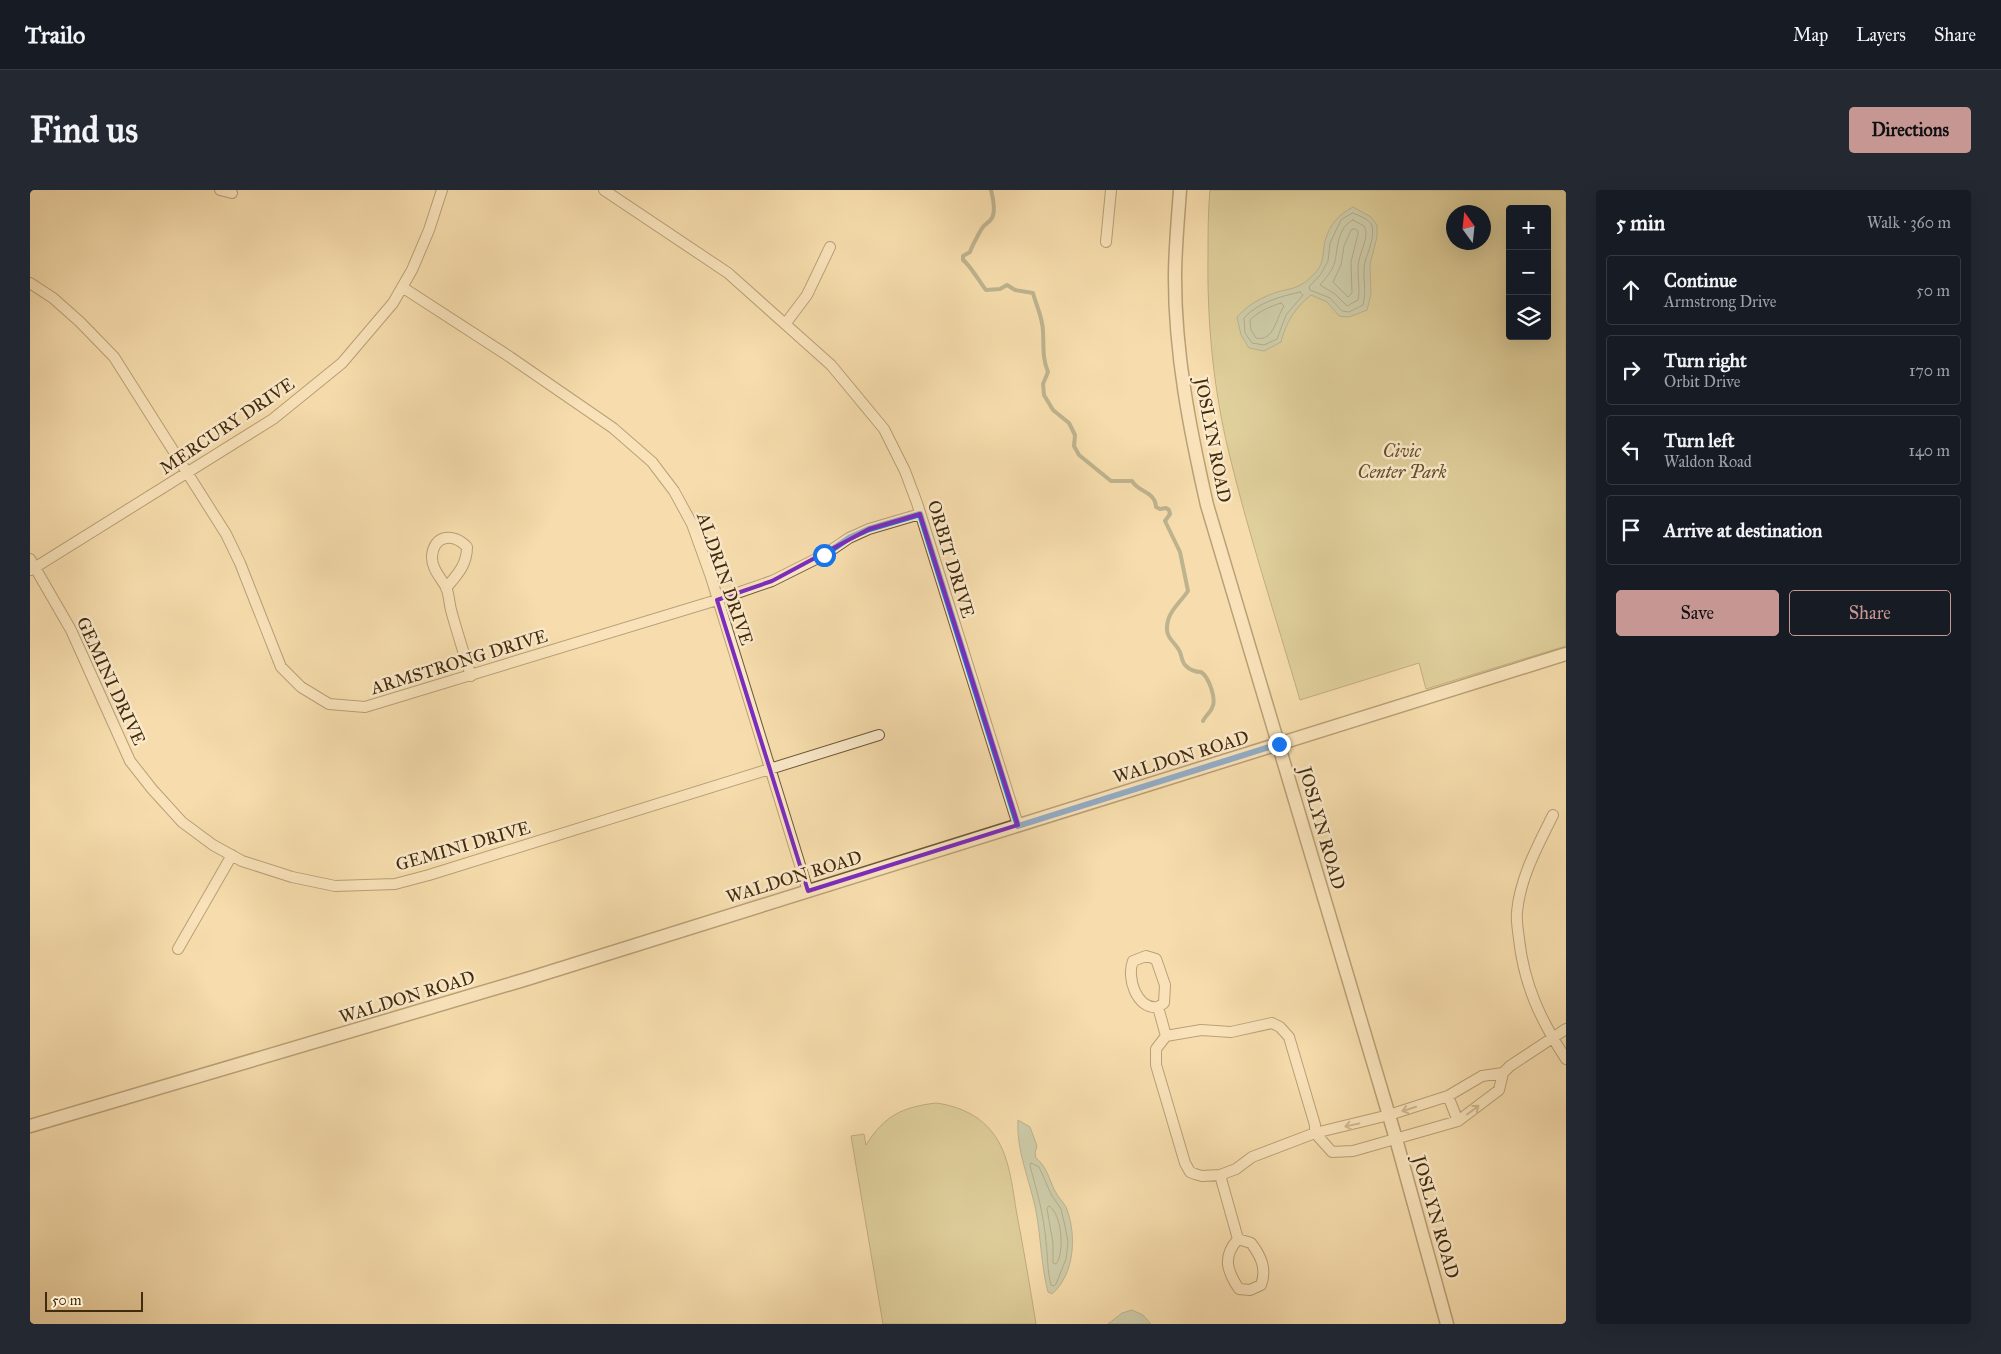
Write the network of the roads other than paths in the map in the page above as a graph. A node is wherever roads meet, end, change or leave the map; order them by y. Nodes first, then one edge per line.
1 (220, 190) edge
2 (442, 190) edge
3 (604, 190) edge
4 (1111, 190) edge
5 (1180, 190) edge
6 (232, 193) dead end
7 (1106, 242) dead end
8 (830, 247) dead end
9 (30, 283) edge
10 (402, 287) junction
11 (786, 323) junction
12 (188, 474) junction
13 (920, 514) junction
14 (32, 565) edge
15 (446, 588) junction
16 (717, 600) junction
17 (1566, 654) edge
18 (471, 676) junction
19 (879, 735) dead end
20 (1279, 744) junction
21 (770, 769) junction
22 (1553, 815) dead end
23 (1018, 826) junction
24 (232, 855) junction
25 (808, 891) junction
26 (178, 949) dead end
27 (1158, 1007) junction
28 (1566, 1029) edge
29 (1166, 1036) junction
30 (1552, 1037) junction
31 (1566, 1060) edge
32 (1503, 1074) junction
33 (1448, 1096) junction
34 (1389, 1115) junction
35 (1458, 1122) junction
36 (30, 1126) edge
37 (1315, 1133) junction
38 (1396, 1140) junction
39 (1220, 1175) junction
40 (1238, 1239) junction
41 (1447, 1324) edge

1 - 6 street
2 - 10 street, MERCURY DRIVE
3 - 11 street, ORBIT DRIVE
4 - 7 street
5 - 20 street, JOSLYN ROAD
8 - 11 street
9 - 12 street, ARMSTRONG DRIVE
10 - 12 street, MERCURY DRIVE
10 - 16 street, ALDRIN DRIVE
11 - 13 street, ORBIT DRIVE
12 - 14 street, MERCURY DRIVE
12 - 18 street, ARMSTRONG DRIVE
13 - 16 street, ARMSTRONG DRIVE
13 - 23 street, ORBIT DRIVE
14 - 24 street, GEMINI DRIVE
15 - 15 street
15 - 18 street
16 - 18 street, ARMSTRONG DRIVE
16 - 21 street, ALDRIN DRIVE
17 - 20 street, WALDON ROAD
19 - 21 street, GEMINI DRIVE
20 - 23 street, WALDON ROAD
20 - 34 street, JOSLYN ROAD
21 - 24 street, GEMINI DRIVE
21 - 25 street, ALDRIN DRIVE
22 - 30 street
23 - 25 street, WALDON ROAD
24 - 26 street
25 - 36 street, WALDON ROAD
27 - 27 street
27 - 29 street
28 - 30 street
29 - 37 street
29 - 39 street
30 - 31 street
30 - 32 street
32 - 33 street
35 -> 32 street
33 -> 34 street
33 - 35 street
34 -> 37 street
34 - 38 street, JOSLYN ROAD
35 - 38 street
37 - 38 street
37 - 39 street
38 - 41 street, JOSLYN ROAD
39 - 40 street
40 - 40 street

